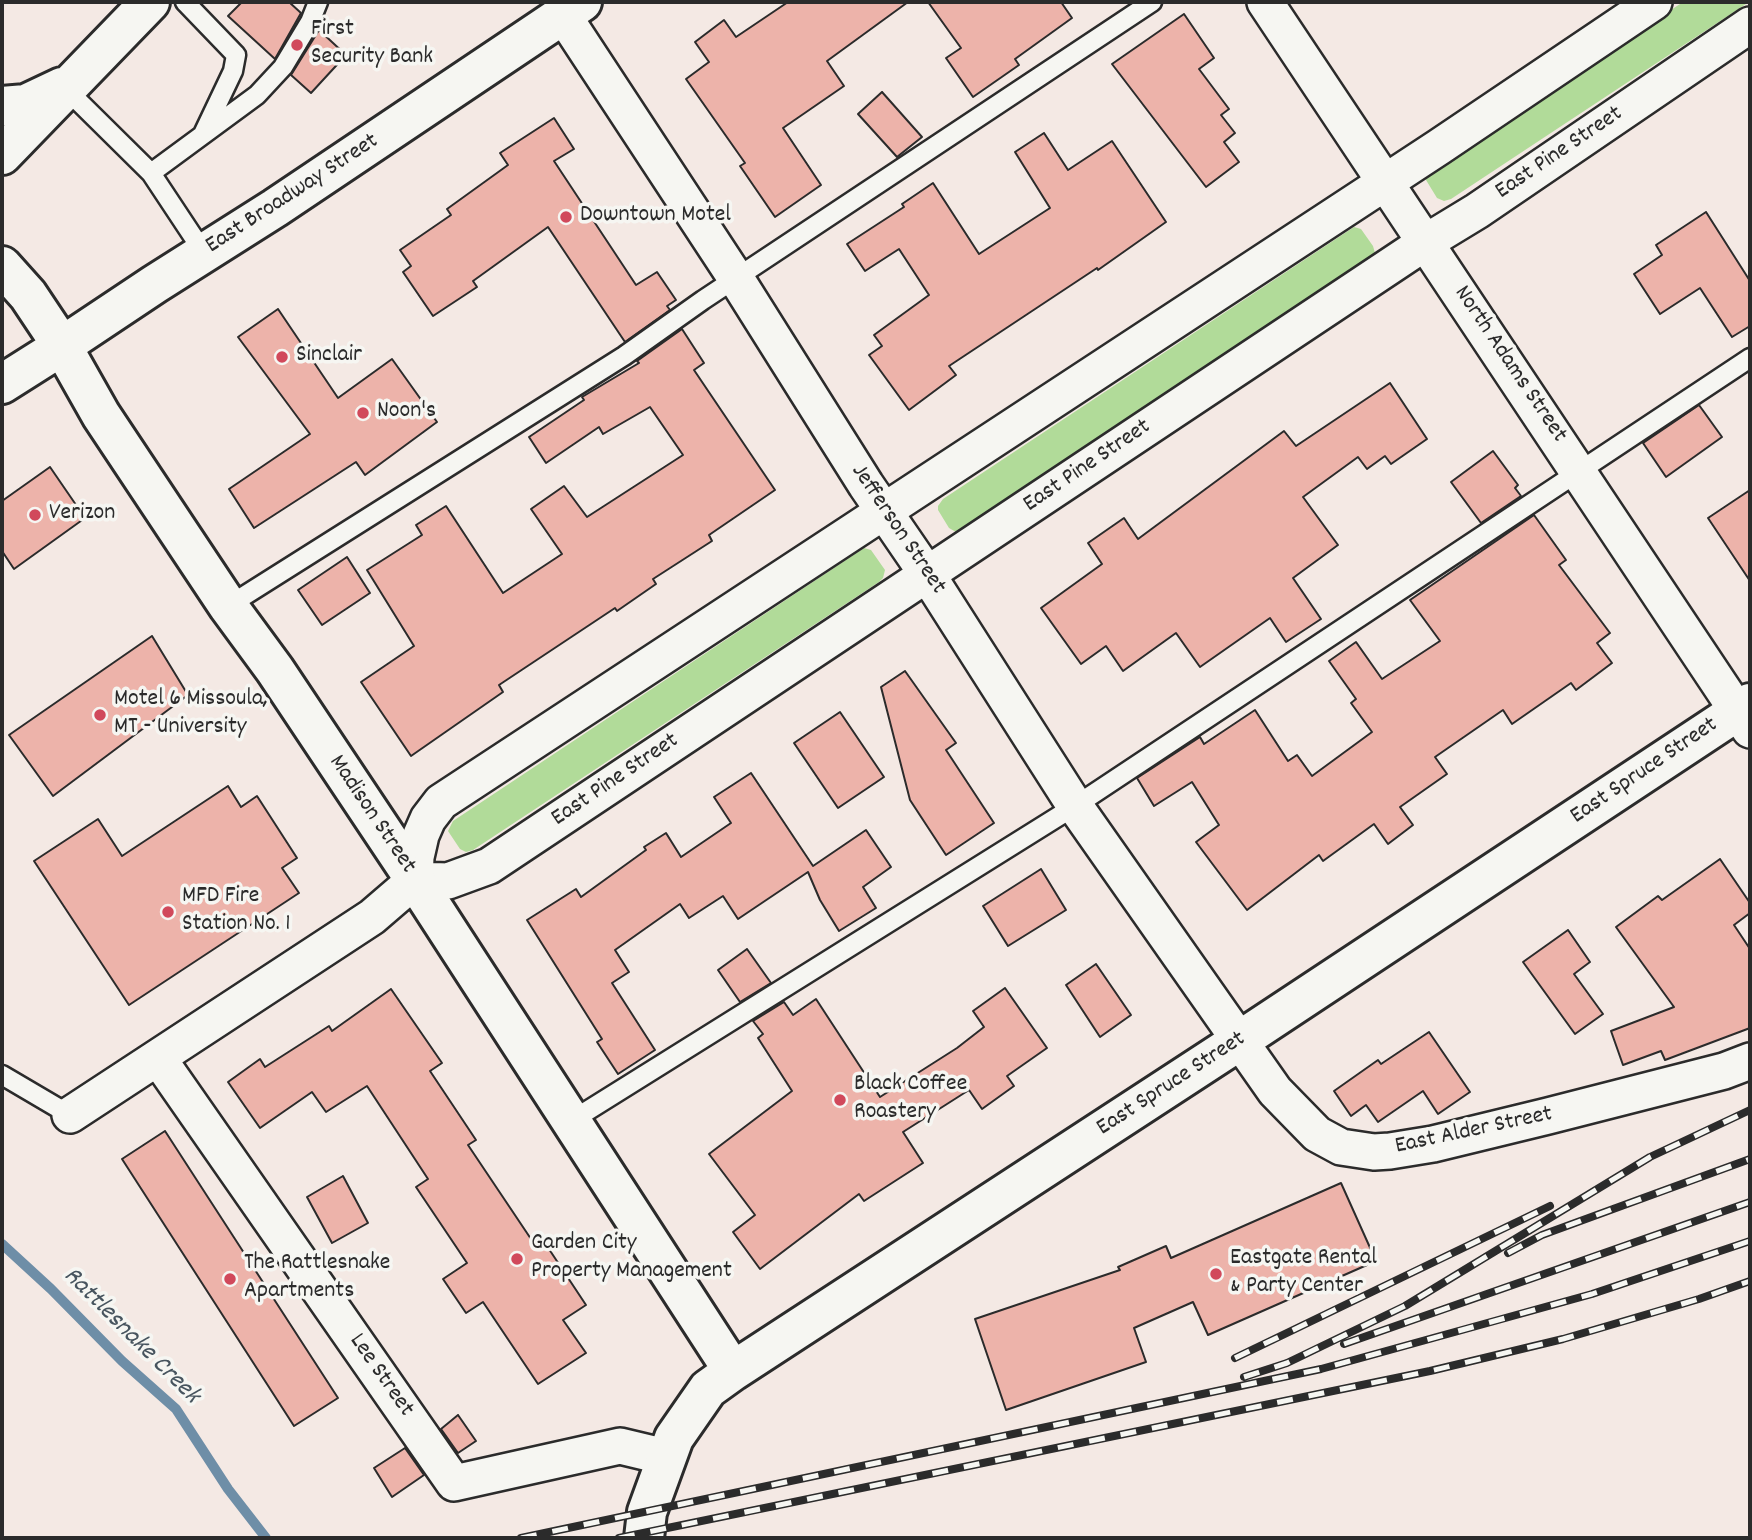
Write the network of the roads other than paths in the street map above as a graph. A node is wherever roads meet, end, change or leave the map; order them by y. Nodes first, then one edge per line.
1 (150, 2) edge
2 (185, 2) edge
3 (318, 2) edge
4 (1152, 2) edge
5 (1265, 2) edge
6 (1654, 2) edge
7 (572, 8) edge
8 (1750, 25) edge
9 (75, 82) junction
10 (2, 106) edge
11 (202, 137) junction
12 (2, 155) edge
13 (151, 173) junction
14 (1385, 181) junction
15 (1426, 242) junction
16 (204, 253) junction
17 (2, 266) edge
18 (737, 280) junction
19 (62, 346) junction
20 (1750, 358) edge
21 (2, 384) edge
22 (1579, 470) junction
23 (883, 511) junction
24 (927, 574) junction
25 (228, 606) junction
26 (1746, 714) edge
27 (1075, 806) junction
28 (415, 880) junction
29 (1239, 1041) junction
30 (158, 1058) junction
31 (1750, 1061) edge
32 (2, 1075) edge
33 (70, 1115) joint
34 (571, 1121) junction
35 (733, 1371) junction
36 (666, 1457) junction
37 (645, 1525) edge

1 - 9 main road
2 - 11 lane
3 - 11 lane
4 - 18 lane
5 - 14 street, North Adams Street
6 - 14 street
7 - 16 main road, East Broadway Street
7 - 18 street, Jefferson Street
8 - 15 street, East Pine Street
9 - 10 main road
9 - 12 main road
9 - 13 lane
11 - 13 lane
13 - 16 lane
14 - 15 street, North Adams Street
14 - 23 street
15 - 22 street, North Adams Street
15 - 24 street, East Pine Street
16 - 19 main road, East Broadway Street
17 - 19 main road, Madison Street
18 - 23 street, Jefferson Street
18 - 25 lane
19 - 21 main road, East Broadway Street
19 - 25 main road, Madison Street
20 - 22 lane
22 - 26 street, North Adams Street
22 - 27 lane
23 - 24 street, Jefferson Street
23 - 28 street
24 - 27 street, Jefferson Street
24 - 28 street, East Pine Street
25 - 28 main road, Madison Street
26 - 29 main road, East Spruce Street
27 - 29 street, Jefferson Street
27 - 34 lane
28 - 30 street
28 - 34 main road, Madison Street
29 - 31 street, East Alder Street
29 - 35 main road, East Spruce Street
30 - 33 street
30 - 36 street, Lee Street
32 - 33 lane
34 - 35 main road, Madison Street
35 - 36 main road, East Spruce Street
36 - 37 main road, East Spruce Street

